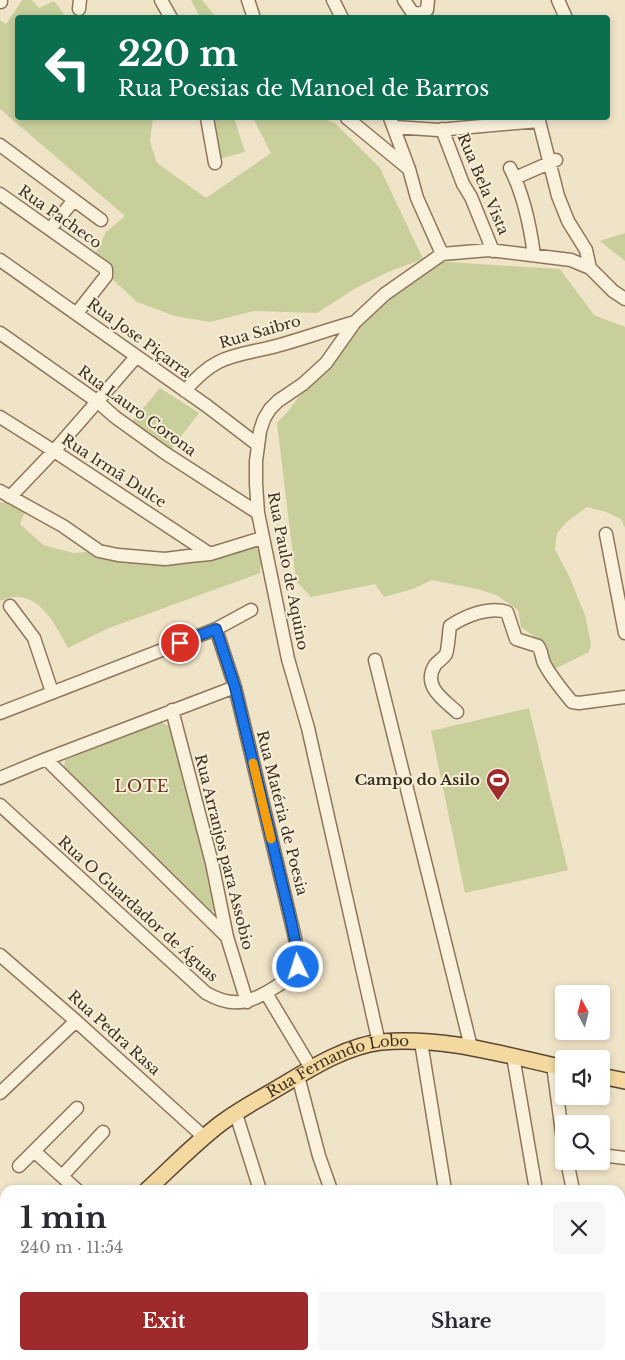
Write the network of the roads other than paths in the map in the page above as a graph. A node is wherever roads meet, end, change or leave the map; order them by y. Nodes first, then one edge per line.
1 (161, 0) edge
2 (248, 0) edge
3 (333, 0) edge
4 (404, 0) edge
5 (558, 0) edge
6 (428, 5) edge
7 (169, 15) edge
8 (253, 15) edge
9 (340, 15) edge
10 (565, 15) edge
11 (207, 120) edge
12 (349, 120) edge
13 (392, 122) edge
14 (442, 129) junction
15 (0, 145) edge
16 (553, 162) junction
17 (214, 163) dead end
18 (409, 169) junction
19 (0, 194) edge
20 (74, 200) junction
21 (101, 220) dead end
22 (50, 229) junction
23 (493, 251) junction
24 (442, 254) junction
25 (534, 255) junction
26 (0, 260) edge
27 (590, 268) junction
28 (625, 299) edge
29 (77, 313) junction
30 (355, 322) junction
31 (0, 333) edge
32 (136, 357) junction
33 (185, 391) junction
34 (98, 402) junction
35 (0, 417) edge
36 (258, 445) junction
37 (54, 451) junction
38 (5, 494) edge
39 (258, 513) junction
40 (606, 534) dead end
41 (262, 538) junction
42 (210, 554) junction
43 (10, 606) dead end
44 (251, 610) dead end
45 (216, 629) junction
46 (625, 633) edge
47 (375, 660) dead end
48 (235, 687) junction
49 (52, 692) junction
50 (625, 697) edge
51 (172, 710) junction
52 (457, 712) dead end
53 (0, 713) edge
54 (46, 758) junction
55 (0, 778) edge
56 (0, 805) edge
57 (226, 937) junction
58 (0, 955) edge
59 (266, 993) junction
60 (247, 1002) junction
61 (76, 1021) junction
62 (378, 1042) junction
63 (420, 1042) junction
64 (471, 1047) junction
65 (513, 1056) junction
66 (555, 1066) edge
67 (304, 1072) junction
68 (610, 1078) edge
69 (625, 1081) edge
70 (0, 1093) edge
71 (76, 1108) dead end
72 (236, 1114) junction
73 (103, 1132) dead end
74 (204, 1137) junction
75 (34, 1151) junction
76 (610, 1156) edge
77 (625, 1158) edge
78 (19, 1166) dead end
79 (568, 1170) edge
80 (62, 1176) junction
81 (72, 1185) edge
82 (153, 1185) edge
83 (258, 1185) edge
84 (329, 1185) edge
85 (444, 1185) edge
86 (535, 1185) edge
87 (572, 1185) edge

1 - 7 street
2 - 8 street
3 - 9 street
4 - 6 street
5 - 10 street
11 - 17 street
12 - 18 street
13 - 14 street
13 - 18 street
14 - 16 street
14 - 23 street, Rua Bela Vista
15 - 20 street
16 - 25 street
16 - 27 street
18 - 24 street
19 - 22 street, Rua Pacheco
20 - 21 street
20 - 22 street
22 - 29 street, Rua Pacheco
23 - 24 street
23 - 25 street
24 - 30 street, Rua Paulo de Aquino
25 - 27 street
26 - 29 street, Rua Jose Piçarra
27 - 28 street
29 - 32 street, Rua Jose Piçarra
30 - 33 street, Rua Saibro
30 - 36 street, Rua Paulo de Aquino
31 - 34 street, Rua Lauro Corona
32 - 33 street, Rua Jose Piçarra
32 - 34 street
33 - 36 street, Rua Jose Piçarra
34 - 37 street
34 - 39 street, Rua Lauro Corona
35 - 37 street, Rua Irmã Dulce
36 - 39 street, Rua Paulo de Aquino
37 - 38 street
37 - 42 street, Rua Irmã Dulce
38 - 42 street
39 - 41 street, Rua Paulo de Aquino
40 - 46 street
41 - 42 street
41 - 62 street, Rua Paulo de Aquino
43 - 49 street
44 - 45 street
45 - 48 street, Rua Matéria de Poesia
45 - 49 street
47 - 64 street
48 - 51 street
48 - 59 street, Rua Matéria de Poesia
49 - 53 street
50 - 52 street
51 - 54 street
51 - 57 street, Rua Arranjos para Assobio
54 - 55 street
54 - 57 street
56 - 60 street, Rua O Guardador de Águas
57 - 60 street, Rua Arranjos para Assobio
58 - 61 street, Rua Pedra Rasa
59 - 60 street, Rua O Guardador de Águas
59 - 67 street
61 - 70 street
61 - 74 street, Rua Pedra Rasa
62 - 63 main road, Rua Fernando Lobo
62 - 67 main road, Rua Fernando Lobo
63 - 64 main road, Rua Fernando Lobo
63 - 85 street
64 - 65 main road, Rua Fernando Lobo
65 - 66 main road, Rua Fernando Lobo
65 - 86 street
67 - 72 main road, Rua Fernando Lobo
67 - 84 street
68 - 69 main road
71 - 75 street
72 - 74 main road, Rua Fernando Lobo
72 - 83 street
73 - 80 street
74 - 82 main road, Rua Fernando Lobo
75 - 78 street
75 - 80 street
76 - 77 street
79 - 87 street
80 - 81 street

